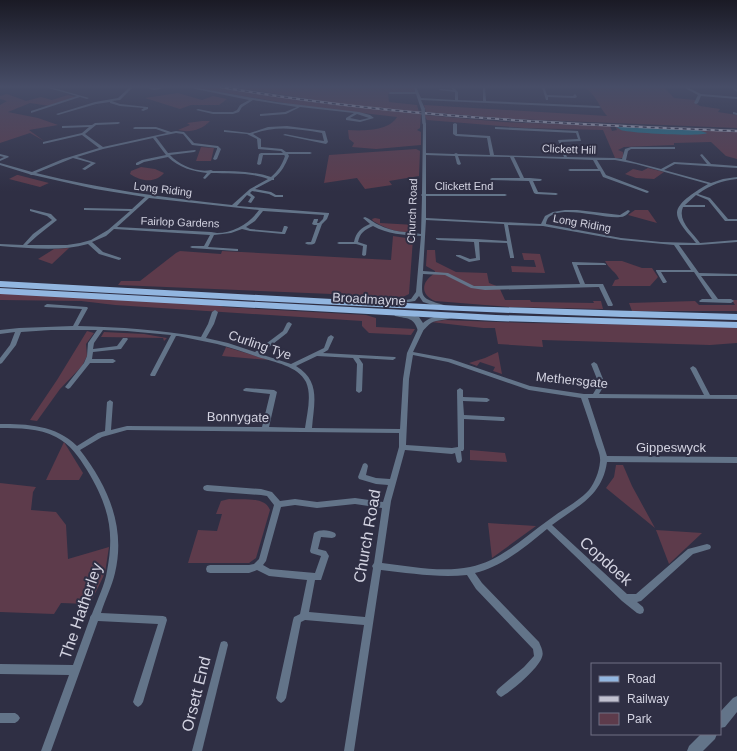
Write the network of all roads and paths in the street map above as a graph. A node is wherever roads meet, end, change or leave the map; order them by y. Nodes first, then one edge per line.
1 (424, 122) edge
2 (118, 123) dead end
3 (455, 124) dead end
4 (92, 126) junction
5 (63, 127) dead end
6 (135, 128) dead end
7 (496, 128) dead end
8 (225, 131) dead end
9 (171, 133) junction
10 (83, 134) junction
11 (250, 134) junction
12 (285, 134) dead end
13 (154, 137) junction
14 (44, 143) dead end
15 (102, 148) junction
16 (674, 148) dead end
17 (194, 151) dead end
18 (286, 153) junction
19 (310, 153) dead end
20 (424, 154) junction
21 (456, 154) junction
22 (0, 155) edge
23 (168, 155) junction
24 (702, 155) dead end
25 (492, 156) junction
26 (511, 156) junction
27 (73, 157) junction
28 (566, 158) junction
29 (216, 159) dead end
30 (595, 159) junction
31 (0, 160) edge
32 (624, 160) junction
33 (0, 164) edge
34 (137, 164) dead end
35 (259, 164) dead end
36 (458, 164) dead end
37 (643, 165) junction
38 (710, 165) junction
39 (737, 167) edge
40 (638, 168) dead end
41 (84, 169) dead end
42 (202, 170) junction
43 (570, 170) dead end
44 (600, 170) junction
45 (661, 170) junction
46 (211, 171) junction
47 (31, 174) junction
48 (195, 176) dead end
49 (205, 178) dead end
50 (273, 178) junction
51 (737, 178) edge
52 (492, 179) dead end
53 (522, 179) junction
54 (530, 180) junction
55 (540, 180) dead end
56 (711, 184) junction
57 (249, 192) junction
58 (647, 192) dead end
59 (556, 194) dead end
60 (696, 194) junction
61 (423, 195) junction
62 (504, 195) dead end
63 (148, 196) junction
64 (282, 196) dead end
65 (250, 202) dead end
66 (580, 205) dead end
67 (234, 206) junction
68 (681, 206) junction
69 (704, 206) dead end
70 (85, 209) dead end
71 (262, 209) junction
72 (31, 210) dead end
73 (133, 210) junction
74 (574, 211) junction
75 (628, 211) dead end
76 (365, 218) dead end
77 (424, 219) junction
78 (316, 220) dead end
79 (737, 220) edge
80 (506, 223) junction
81 (320, 224) junction
82 (373, 224) junction
83 (543, 225) junction
84 (286, 227) dead end
85 (112, 228) junction
86 (243, 228) junction
87 (213, 233) junction
88 (422, 235) junction
89 (596, 235) junction
90 (438, 239) dead end
91 (476, 240) junction
92 (640, 241) junction
93 (737, 241) edge
94 (89, 242) junction
95 (356, 242) junction
96 (510, 242) junction
97 (592, 242) dead end
98 (307, 243) dead end
99 (339, 243) dead end
100 (676, 244) junction
101 (700, 244) junction
102 (0, 245) edge
103 (24, 246) junction
104 (192, 247) dead end
105 (205, 248) junction
106 (636, 248) dead end
107 (236, 250) dead end
108 (364, 254) dead end
109 (458, 256) dead end
110 (512, 257) dead end
111 (119, 259) dead end
112 (604, 264) dead end
113 (420, 272) junction
114 (695, 273) junction
115 (737, 275) edge
116 (665, 282) dead end
117 (0, 284) edge
118 (583, 285) junction
119 (0, 291) edge
120 (419, 292) junction
121 (702, 301) dead end
122 (716, 301) junction
123 (731, 301) dead end
124 (378, 304) junction
125 (610, 305) dead end
126 (47, 306) dead end
127 (215, 312) dead end
128 (389, 313) junction
129 (460, 313) junction
130 (737, 317) edge
131 (288, 324) dead end
132 (737, 324) edge
133 (74, 327) junction
134 (101, 328) junction
135 (421, 329) junction
136 (19, 330) junction
137 (0, 332) edge
138 (174, 334) junction
139 (331, 337) dead end
140 (125, 339) dead end
141 (203, 339) junction
142 (90, 351) junction
143 (410, 353) junction
144 (256, 354) junction
145 (316, 354) junction
146 (356, 358) junction
147 (393, 358) dead end
148 (88, 361) junction
149 (113, 361) dead end
150 (0, 362) edge
151 (594, 364) dead end
152 (292, 366) junction
153 (693, 368) dead end
154 (153, 374) dead end
155 (68, 387) dead end
156 (246, 390) dead end
157 (460, 390) dead end
158 (359, 392) dead end
159 (584, 396) junction
160 (595, 396) junction
161 (708, 396) junction
162 (737, 396) edge
163 (460, 399) junction
164 (487, 400) dead end
165 (110, 402) dead end
166 (461, 417) junction
167 (502, 419) dead end
168 (0, 426) edge
169 (265, 429) junction
170 (308, 430) junction
171 (403, 431) junction
172 (108, 432) junction
173 (402, 447) junction
174 (78, 448) junction
175 (458, 451) junction
176 (604, 459) junction
177 (459, 460) dead end
178 (737, 460) edge
179 (365, 466) dead end
180 (391, 482) junction
181 (206, 488) dead end
182 (278, 504) junction
183 (386, 505) junction
184 (547, 526) junction
185 (332, 535) dead end
186 (708, 547) dead end
187 (257, 566) junction
188 (376, 566) junction
189 (210, 569) dead end
190 (469, 571) junction
191 (312, 577) junction
192 (626, 598) junction
193 (640, 610) dead end
194 (304, 616) junction
195 (94, 617) junction
196 (367, 621) junction
197 (224, 645) dead end
198 (0, 669) edge
199 (75, 670) junction
200 (501, 692) dead end
201 (281, 698) dead end
202 (138, 702) dead end
203 (737, 702) edge
204 (0, 718) edge
205 (15, 718) dead end
206 (721, 721) edge
207 (709, 735) edge
208 (46, 751) edge
209 (197, 751) edge
210 (349, 751) edge
211 (694, 751) edge

1 - 20 street, Church Road, bridge
2 - 4 street
3 - 25 street
4 - 5 street
4 - 10 street
6 - 9 street
7 - 28 street
8 - 11 street
9 - 13 street
9 - 29 street
10 - 14 street
10 - 15 street
11 - 12 street
11 - 18 street
13 - 15 street
13 - 23 street
15 - 27 street
16 - 32 street
17 - 23 street
18 - 19 street
18 - 35 street
18 - 50 street
20 - 21 street, Clickett Hill
20 - 61 street, Church Road
21 - 25 street, Clickett Hill
21 - 36 street
22 - 31 street
23 - 34 street
23 - 42 street
24 - 38 street
25 - 26 street, Clickett Hill
26 - 28 street, Clickett Hill
26 - 53 street
27 - 41 street
27 - 47 street
28 - 30 street, Clickett Hill
30 - 32 street, Clickett Hill
30 - 44 street
32 - 37 street, Clickett Hill
33 - 47 street, Long Riding
37 - 40 street
37 - 45 street, Clickett Hill
38 - 39 street
38 - 45 street
42 - 46 street
42 - 48 street
43 - 44 street
44 - 58 street
45 - 56 street, Clickett Hill
46 - 49 street
46 - 50 street
47 - 63 street, Long Riding
50 - 57 street
51 - 56 street
52 - 53 street
53 - 54 street
54 - 55 street
54 - 59 street
56 - 60 street
57 - 64 street
57 - 65 street
57 - 67 street
60 - 68 street
60 - 79 street
61 - 62 street, Clickett End
61 - 77 street, Church Road
63 - 67 street, Long Riding
63 - 73 street
66 - 74 street
67 - 71 street, Long Riding
68 - 69 street
68 - 101 street
70 - 73 street
71 - 81 street, Long Riding
71 - 86 street, Fairlop Gardens
72 - 103 street
73 - 85 street
74 - 75 street
74 - 83 street
76 - 82 street
77 - 80 street, Long Riding
77 - 88 street, Church Road
78 - 81 street
80 - 83 street, Long Riding
80 - 96 street
81 - 98 street
82 - 88 street
82 - 95 street
83 - 89 street, Long Riding
84 - 86 street
85 - 87 street, Fairlop Gardens
85 - 94 street
86 - 87 street, Fairlop Gardens
87 - 105 street
88 - 113 street, Church Road
89 - 92 street, Long Riding
89 - 97 street
90 - 91 street
91 - 96 street
91 - 109 street
92 - 100 street, Long Riding
92 - 106 street
93 - 101 street, Long Riding
94 - 103 street
94 - 111 street
95 - 99 street
95 - 108 street
96 - 110 street
100 - 101 street, Long Riding
100 - 114 street
102 - 103 street
104 - 105 street
105 - 107 street
112 - 118 street
113 - 118 street
113 - 120 street, Church Road
114 - 115 street
114 - 116 street
114 - 122 street
117 - 124 main road, Broadmayne
118 - 125 street
119 - 128 main road, Broadmayne
120 - 124 street
120 - 129 street
121 - 122 street
122 - 123 street
124 - 129 main road, Broadmayne
126 - 133 street
127 - 141 street
128 - 129 main road, Broadmayne
128 - 135 street
129 - 130 main road, Broadmayne
129 - 132 main road, Broadmayne
129 - 135 street
131 - 144 street
133 - 134 street, Curling Tye
133 - 136 street, Curling Tye
134 - 138 street, Curling Tye
134 - 142 street
135 - 143 street, Church Road
136 - 137 street, Curling Tye
136 - 150 street
138 - 141 street, Curling Tye
138 - 154 street
139 - 145 street
140 - 142 street
141 - 144 street, Curling Tye
142 - 148 street
143 - 159 street, Methersgate
143 - 171 street, Church Road
144 - 152 street, Curling Tye
145 - 146 street
145 - 152 street
146 - 147 street
146 - 158 street
148 - 149 street
148 - 155 street
151 - 160 street
152 - 170 street, Curling Tye
153 - 161 street
156 - 169 street
157 - 163 street
159 - 160 street, Methersgate
159 - 176 street
160 - 161 street, Methersgate
161 - 162 street, Methersgate
163 - 164 street
163 - 166 street
165 - 172 street
166 - 167 street
166 - 175 street
168 - 174 street, The Hatherley
169 - 170 street, Bonnygate
169 - 172 street, Bonnygate
170 - 171 street, Bonnygate
171 - 173 street, Church Road
172 - 174 street, Bonnygate
173 - 175 street
173 - 180 street, Church Road
174 - 195 street, The Hatherley
175 - 177 street
176 - 178 street, Gippeswyck
176 - 184 street
179 - 180 street
180 - 183 street, Church Road
181 - 182 street
182 - 183 street
182 - 187 street
183 - 188 street, Church Road
184 - 190 street
184 - 192 street, Copdoek
185 - 191 street
186 - 192 street, Copdoek
187 - 189 street
187 - 191 street
188 - 190 street
188 - 196 street, Church Road
190 - 200 street
191 - 194 street
192 - 193 street
194 - 196 street
194 - 201 street
195 - 199 street, The Hatherley
195 - 202 street
196 - 210 street, Church Road
197 - 209 street, Orsett End
198 - 199 street
199 - 208 street, The Hatherley
203 - 206 street
204 - 205 street
207 - 211 street

